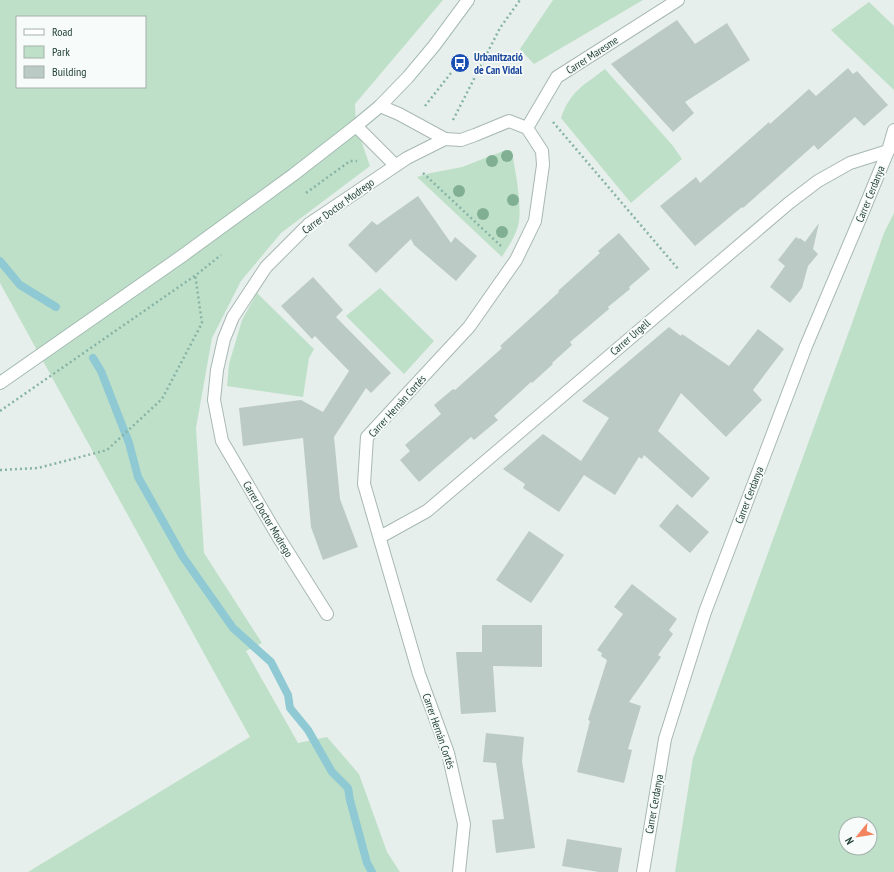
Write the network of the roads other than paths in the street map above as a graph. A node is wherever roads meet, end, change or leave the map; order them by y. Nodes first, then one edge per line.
1 (468, 0) edge
2 (678, 0) edge
3 (380, 106) junction
4 (356, 126) junction
5 (527, 128) junction
6 (894, 130) edge
7 (445, 139) junction
8 (888, 151) junction
9 (395, 165) junction
10 (0, 383) edge
11 (380, 537) junction
12 (327, 614) dead end
13 (459, 872) edge
14 (643, 872) edge

1 - 3 street
2 - 5 street, Carrer Maresme
3 - 4 street
3 - 7 street
4 - 9 street
4 - 10 street
5 - 7 street, Carrer Doctor Modrego
5 - 11 street, Carrer Hernán Cortés
6 - 8 street, Carrer Cerdanya
7 - 9 street, Carrer Doctor Modrego
8 - 11 street, Carrer Urgell
8 - 14 street, Carrer Cerdanya
9 - 12 street, Carrer Doctor Modrego
11 - 13 street, Carrer Hernán Cortés

